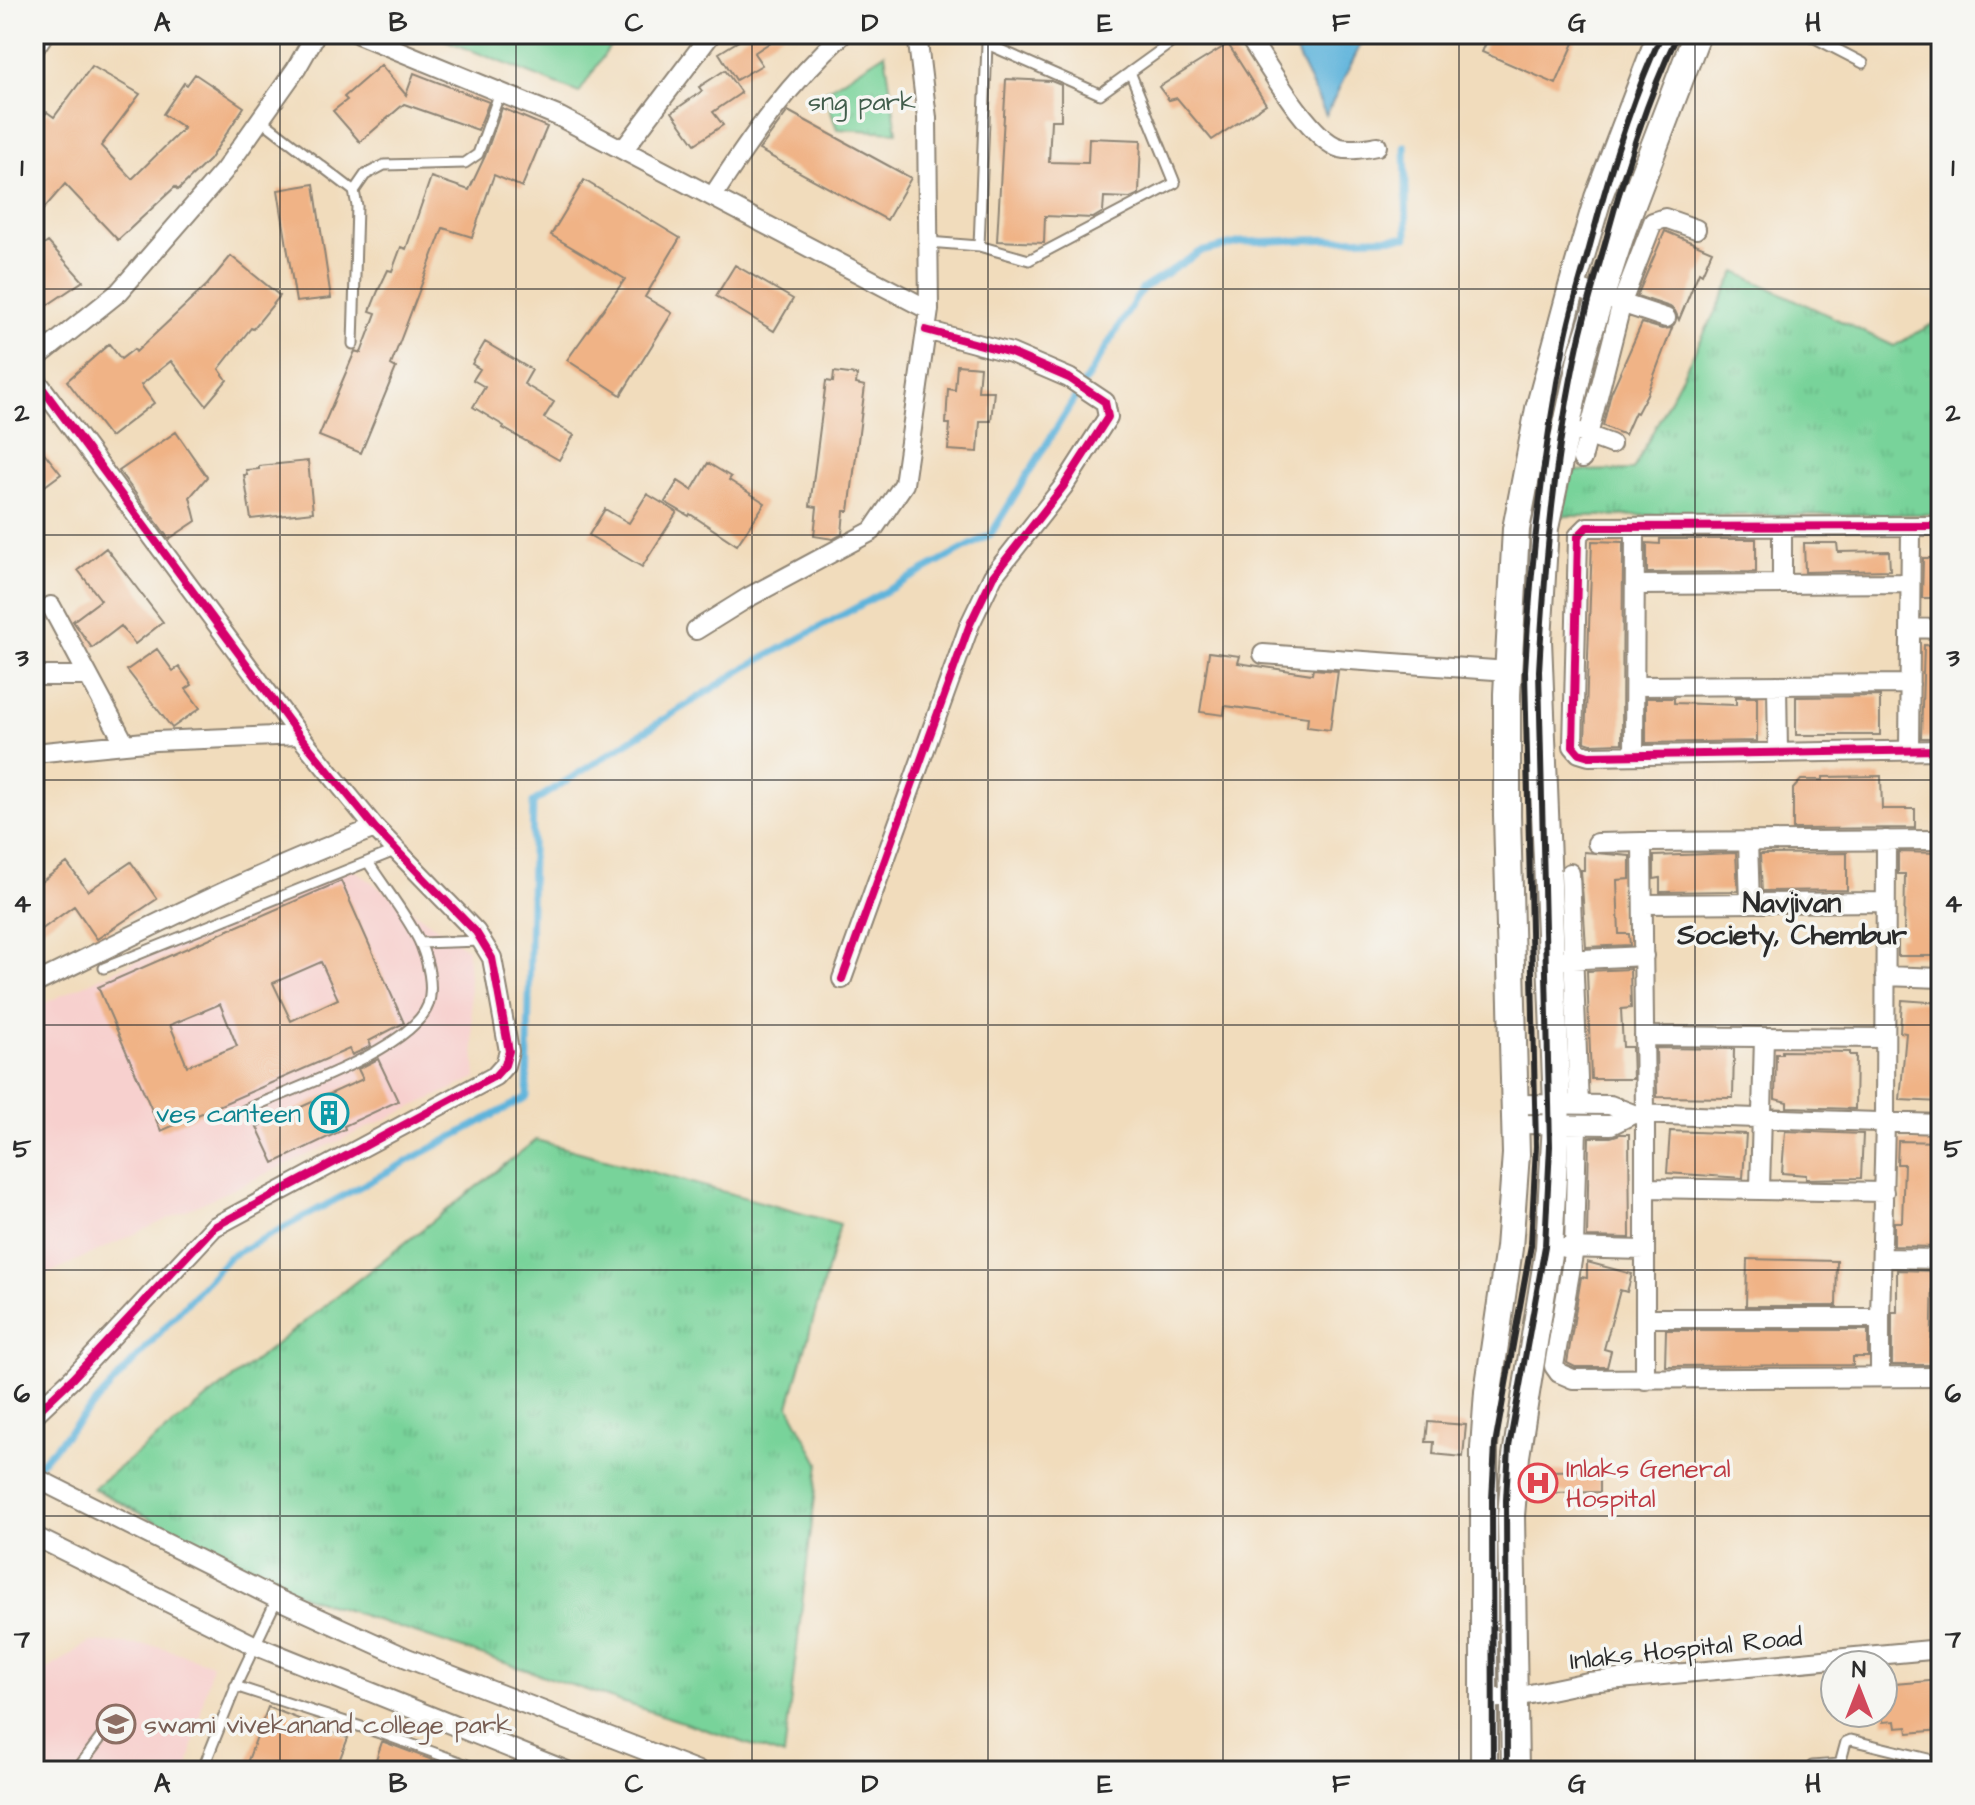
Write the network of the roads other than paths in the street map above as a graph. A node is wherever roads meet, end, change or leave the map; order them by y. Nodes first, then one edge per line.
1 (44, 34) edge
2 (316, 34) edge
3 (358, 34) edge
4 (711, 34) edge
5 (843, 34) edge
6 (917, 34) edge
7 (1177, 34) edge
8 (1247, 34) edge
9 (1661, 34) edge
10 (1697, 34) edge
11 (1807, 34) edge
12 (34, 49) edge
13 (1863, 63) dead end
14 (1130, 72) junction
15 (500, 92) junction
16 (260, 119) junction
17 (1377, 146) dead end
18 (624, 149) junction
19 (354, 191) junction
20 (713, 196) junction
21 (1598, 198) junction
22 (1630, 209) junction
23 (1696, 229) dead end
24 (928, 242) junction
25 (979, 246) junction
26 (1572, 287) junction
27 (1611, 299) junction
28 (929, 310) junction
29 (1666, 318) dead end
30 (926, 330) junction
31 (353, 344) dead end
32 (34, 360) edge
33 (34, 377) edge
34 (1539, 409) junction
35 (1573, 426) junction
36 (1611, 444) dead end
37 (1582, 459) dead end
38 (1523, 490) junction
39 (1551, 493) junction
40 (1941, 526) edge
41 (1635, 527) junction
42 (1782, 527) junction
43 (1911, 527) junction
44 (1910, 583) junction
45 (1782, 584) junction
46 (1635, 585) junction
47 (51, 606) dead end
48 (1910, 628) junction
49 (1941, 629) edge
50 (696, 630) dead end
51 (1538, 640) junction
52 (1574, 640) junction
53 (1263, 654) dead end
54 (1509, 671) junction
55 (34, 676) edge
56 (88, 676) junction
57 (1910, 684) junction
58 (1777, 685) junction
59 (1635, 686) junction
60 (299, 735) junction
61 (125, 744) junction
62 (1909, 750) junction
63 (1941, 750) edge
64 (1778, 752) junction
65 (34, 753) edge
66 (1634, 754) junction
67 (1543, 773) junction
68 (1507, 774) junction
69 (375, 828) junction
70 (1886, 840) junction
71 (1941, 840) edge
72 (1642, 842) junction
73 (1748, 842) junction
74 (1597, 843) dead end
75 (397, 850) junction
76 (1548, 855) junction
77 (1508, 856) junction
78 (368, 862) junction
79 (1570, 873) dead end
80 (1885, 902) junction
81 (1750, 903) junction
82 (1643, 904) junction
83 (483, 941) junction
84 (420, 943) junction
85 (1644, 956) junction
86 (1562, 960) junction
87 (104, 968) dead end
88 (1885, 976) junction
89 (1941, 978) edge
90 (842, 979) dead end
91 (34, 984) edge
92 (1644, 1036) junction
93 (1764, 1037) junction
94 (1885, 1038) junction
95 (245, 1110) dead end
96 (1515, 1114) junction
97 (1639, 1114) junction
98 (1567, 1116) junction
99 (1762, 1118) junction
100 (1885, 1122) junction
101 (1941, 1124) edge
102 (1645, 1188) junction
103 (1760, 1189) junction
104 (1884, 1192) junction
105 (1561, 1249) junction
106 (1645, 1250) junction
107 (1882, 1258) junction
108 (1941, 1259) edge
109 (1645, 1318) junction
110 (1880, 1318) junction
111 (1880, 1377) junction
112 (1941, 1377) edge
113 (1645, 1380) junction
114 (34, 1415) edge
115 (1484, 1455) junction
116 (1516, 1456) junction
117 (34, 1477) edge
118 (34, 1536) edge
119 (277, 1599) junction
120 (254, 1645) junction
121 (1941, 1649) edge
122 (235, 1686) junction
123 (1516, 1697) junction
124 (1484, 1699) junction
125 (114, 1720) dead end
126 (1941, 1762) edge
127 (76, 1771) edge
128 (202, 1771) edge
129 (484, 1771) edge
130 (567, 1771) edge
131 (698, 1771) edge
132 (1484, 1771) edge
133 (1515, 1771) edge
134 (1808, 1771) edge

1 - 12 street
2 - 16 street
3 - 15 street
4 - 18 street
5 - 20 street
6 - 24 street
7 - 14 lane
8 - 17 street
9 - 21 main road
10 - 22 main road
11 - 13 lane
14 - 25 lane
14 - 25 lane
15 - 18 street
15 - 19 lane
16 - 19 lane
16 - 32 street
18 - 20 street
19 - 31 lane
20 - 28 street
21 - 22 main road
21 - 26 main road
22 - 27 main road
23 - 27 street
24 - 25 lane
24 - 28 street
26 - 27 street
26 - 34 main road
27 - 29 street
27 - 35 main road
28 - 30 street
30 - 50 street
30 - 90 street
33 - 60 street
34 - 35 main road
34 - 38 main road
35 - 36 street
35 - 37 street
35 - 39 main road
38 - 39 main road
38 - 54 main road
39 - 51 main road
40 - 43 street
41 - 42 street
41 - 46 street
41 - 52 street
42 - 43 street
42 - 45 street
43 - 44 street
44 - 45 street
44 - 48 street
45 - 46 street
46 - 59 street
47 - 56 street
48 - 49 street
48 - 57 street
51 - 52 street
51 - 67 main road
52 - 66 street
53 - 54 street
54 - 68 main road
55 - 56 street
56 - 61 street
57 - 58 street
57 - 62 street
58 - 59 street
58 - 64 street
59 - 66 street
60 - 61 street
60 - 69 street
61 - 65 street
62 - 63 street
62 - 64 street
64 - 66 street
67 - 68 main road
67 - 76 main road
68 - 77 main road
69 - 75 street
69 - 91 street
70 - 71 street
70 - 73 street
70 - 80 street
72 - 73 street
72 - 74 street
72 - 82 street
73 - 81 street
75 - 78 lane
75 - 83 street
76 - 77 main road
76 - 86 main road
77 - 96 main road
78 - 84 lane
78 - 87 lane
79 - 86 street
80 - 81 street
80 - 88 street
81 - 82 street
82 - 85 street
83 - 84 lane
83 - 114 street
84 - 95 lane
85 - 86 street
85 - 92 street
86 - 98 main road
88 - 89 street
88 - 94 street
92 - 93 street
92 - 97 street
93 - 94 street
93 - 99 street
94 - 100 street
96 - 98 street
96 - 115 main road
97 - 98 street
97 - 99 street
97 - 102 street
98 - 105 main road
99 - 100 street
99 - 103 street
100 - 101 street
100 - 104 street
102 - 103 street
102 - 106 street
103 - 104 street
104 - 107 street
105 - 106 street
105 - 113 street
105 - 116 main road
106 - 109 street
107 - 108 street
107 - 110 street
109 - 110 street
109 - 113 street
110 - 111 street
111 - 112 street
111 - 113 street
115 - 116 main road
115 - 124 main road
116 - 123 main road
117 - 119 street
118 - 120 street
119 - 120 lane
119 - 131 street
120 - 122 lane
120 - 130 street
121 - 123 street, Inlaks Hospital Road
122 - 128 lane
122 - 129 lane
123 - 124 street, Inlaks Hospital Road
123 - 133 main road
124 - 132 main road
125 - 127 lane
126 - 134 lane

